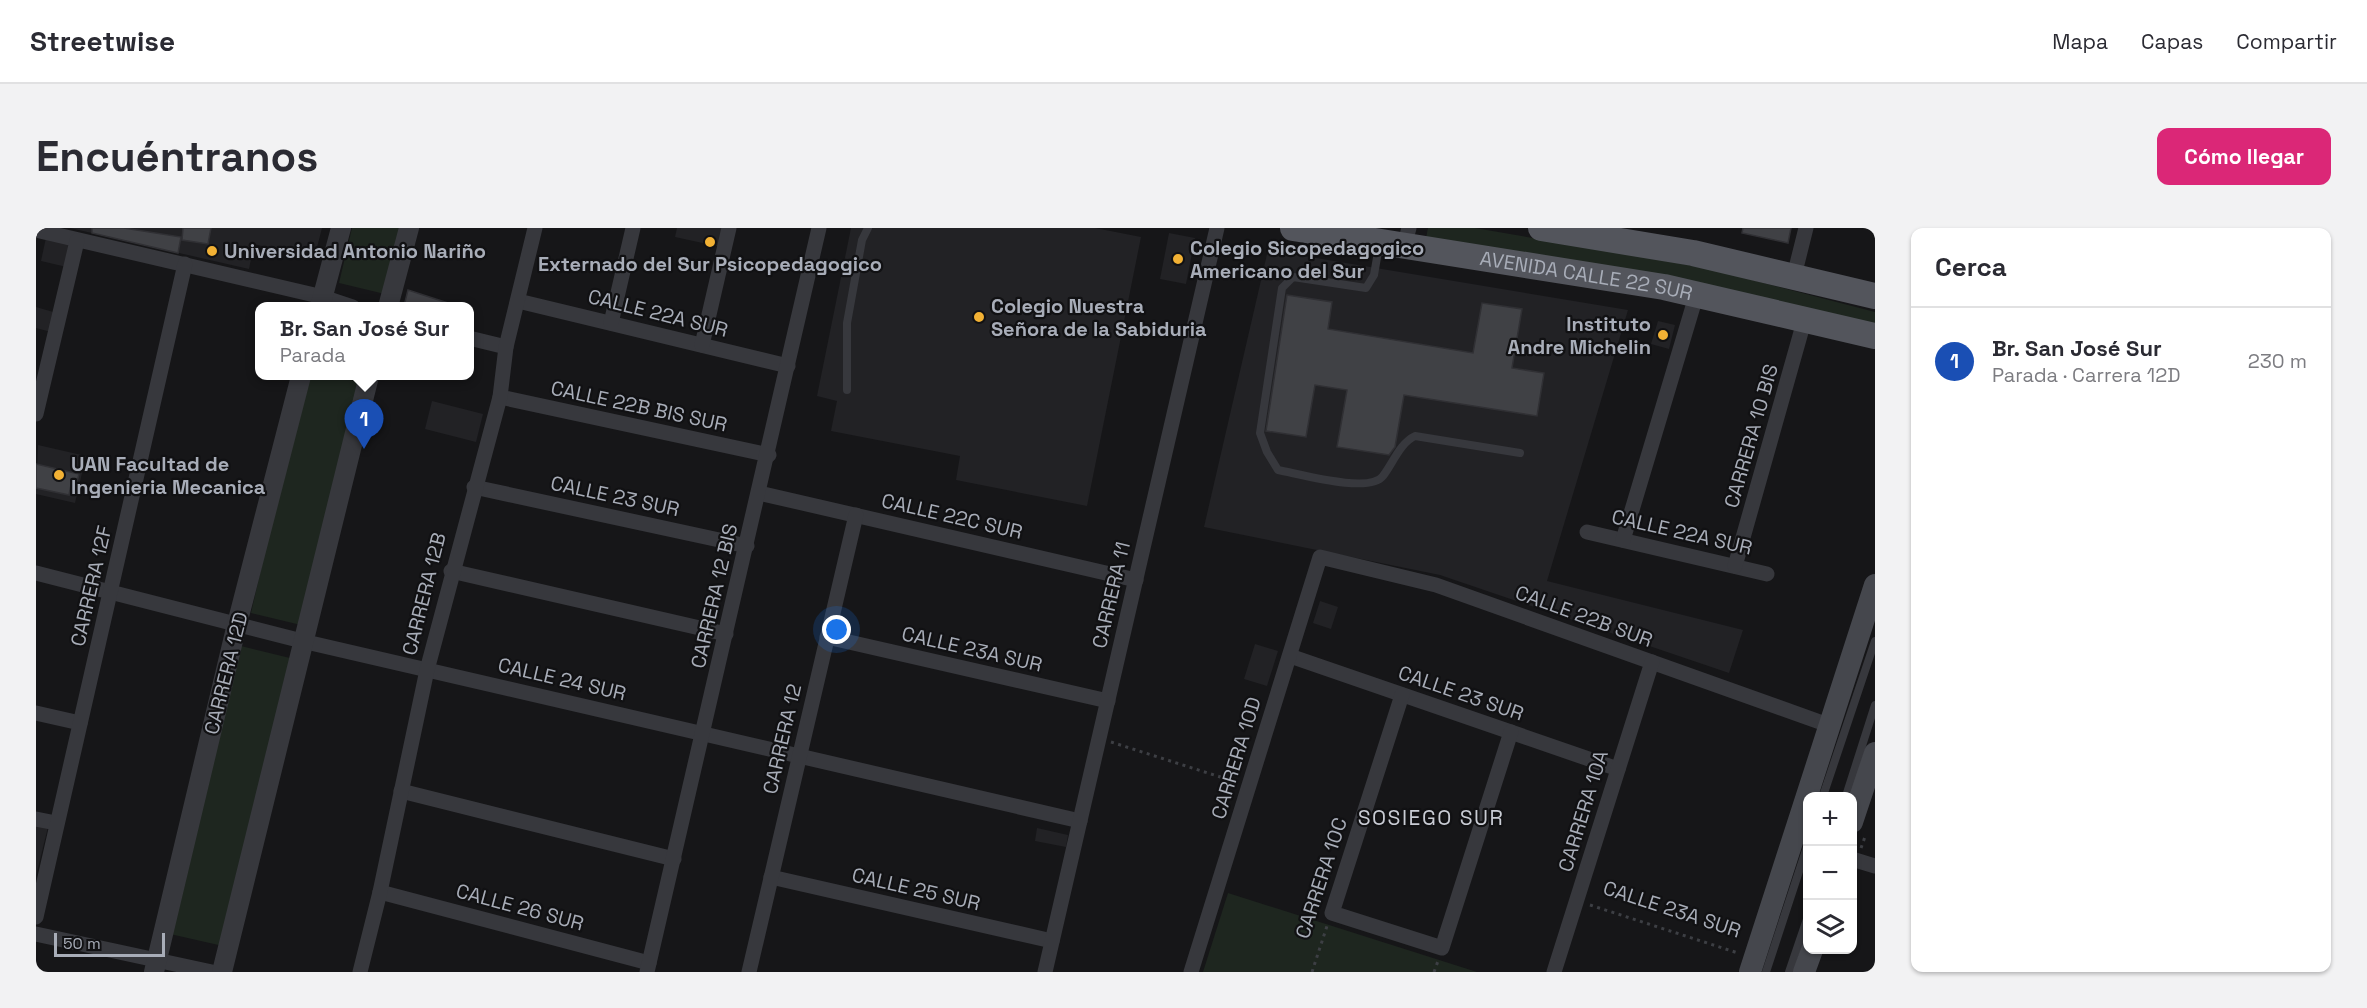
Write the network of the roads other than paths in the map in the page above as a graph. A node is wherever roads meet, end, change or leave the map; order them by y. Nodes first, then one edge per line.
1 (341, 228) edge
2 (409, 228) edge
3 (535, 228) edge
4 (633, 228) edge
5 (729, 228) edge
6 (819, 228) edge
7 (868, 228) edge
8 (1217, 228) edge
9 (1293, 228) edge
10 (1541, 228) edge
11 (1806, 228) edge
12 (36, 230) edge
13 (1381, 235) edge
14 (1407, 237) edge
15 (77, 241) junction
16 (185, 264) junction
17 (1794, 276) junction
18 (1698, 293) junction
19 (1875, 296) edge
20 (518, 301) junction
21 (321, 302) edge
22 (389, 302) edge
23 (1805, 318) junction
24 (611, 323) junction
25 (1875, 336) edge
26 (474, 339) edge
27 (702, 345) junction
28 (506, 346) junction
29 (788, 366) junction
30 (300, 380) edge
31 (368, 380) edge
32 (847, 390) dead end
33 (500, 397) junction
34 (36, 414) edge
35 (1520, 453) dead end
36 (769, 455) junction
37 (474, 487) junction
38 (759, 493) junction
39 (856, 515) junction
40 (1587, 532) dead end
41 (1623, 540) junction
42 (747, 546) junction
43 (1320, 557) joint
44 (1735, 566) junction
45 (451, 571) junction
46 (36, 573) edge
47 (1767, 573) dead end
48 (1136, 580) junction
49 (1875, 585) edge
50 (111, 593) junction
51 (237, 624) junction
52 (726, 634) junction
53 (827, 637) junction
54 (302, 640) junction
55 (1875, 641) edge
56 (1290, 656) junction
57 (1652, 662) junction
58 (427, 669) junction
59 (1402, 695) junction
60 (1108, 701) junction
61 (1875, 705) edge
62 (36, 713) edge
63 (80, 723) junction
64 (1830, 726) junction
65 (1511, 732) junction
66 (704, 734) junction
67 (1875, 753) edge
68 (799, 756) junction
69 (1618, 769) junction
70 (401, 791) junction
71 (1824, 792) edge
72 (1847, 792) edge
73 (36, 819) edge
74 (1080, 821) junction
75 (56, 824) junction
76 (1860, 825) edge
77 (1807, 846) edge
78 (674, 859) junction
79 (1857, 860) edge
80 (1875, 866) edge
81 (771, 877) junction
82 (380, 892) junction
83 (36, 917) edge
84 (1803, 931) edge
85 (36, 934) edge
86 (1052, 941) junction
87 (1811, 954) edge
88 (156, 965) edge
89 (648, 967) edge
90 (1757, 967) edge
91 (1048, 971) edge
92 (212, 972) edge
93 (222, 972) edge
94 (360, 972) edge
95 (749, 972) edge
96 (1191, 972) edge
97 (1554, 972) edge
98 (1789, 972) edge
99 (1804, 972) edge

1 - 21 street
2 - 22 street
3 - 20 street, CARRERA 12B
4 - 24 street
5 - 27 street
6 - 29 street, CARRERA 12 BIS
7 - 32 lane
8 - 48 street, CARRERA 11
9 - 13 main road, AVENIDA CALLE 22 SUR
10 - 17 main road, AVENIDA CALLE 22 SUR
11 - 17 street
12 - 15 street
13 - 14 main road, AVENIDA CALLE 22 SUR
13 - 35 lane
14 - 18 main road, AVENIDA CALLE 22 SUR
15 - 16 street
15 - 34 street
16 - 21 street
16 - 50 street, CARRERA 12F
17 - 19 main road, AVENIDA CALLE 22 SUR
18 - 23 main road, AVENIDA CALLE 22 SUR
18 - 41 street
20 - 24 street, CALLE 22A SUR
20 - 28 street, CARRERA 12B
23 - 25 main road, AVENIDA CALLE 22 SUR
23 - 44 street, CARRERA 10 BIS
24 - 27 street, CALLE 22A SUR
26 - 28 street
27 - 29 street, CALLE 22A SUR
28 - 33 street, CARRERA 12B
29 - 36 street, CARRERA 12 BIS
30 - 51 street, CARRERA 12D
31 - 54 street
33 - 36 street, CALLE 22B BIS SUR
33 - 37 street, CARRERA 12B
36 - 38 street, CARRERA 12 BIS
37 - 42 street, CALLE 23 SUR
37 - 45 street, CARRERA 12B
38 - 39 street, CALLE 22C SUR
38 - 42 street, CARRERA 12 BIS
39 - 48 street, CALLE 22C SUR
39 - 53 street, CARRERA 12
40 - 41 street, CALLE 22A SUR
41 - 44 street, CALLE 22A SUR
42 - 52 street, CARRERA 12 BIS
43 - 56 street, CARRERA 10D
43 - 57 street, CALLE 22B SUR
44 - 47 street, CALLE 22A SUR
45 - 52 street
45 - 58 street, CARRERA 12B
46 - 50 street, CALLE 24 SUR
48 - 60 street, CARRERA 11
49 - 64 main road
50 - 51 street, CALLE 24 SUR
50 - 63 street, CARRERA 12F
51 - 54 street, CALLE 24 SUR
51 - 88 street, CARRERA 12D
52 - 66 street, CARRERA 12 BIS
53 - 60 street, CALLE 23A SUR
53 - 68 street, CARRERA 12
54 - 58 street, CALLE 24 SUR
54 - 93 street
55 - 71 lane
56 - 59 street, CALLE 23 SUR
56 - 96 street, CARRERA 10D
57 - 64 street, CALLE 22B SUR
57 - 69 street, CARRERA 10A
58 - 66 street, CALLE 24 SUR
58 - 70 street, CARRERA 12B
59 - 65 street, CALLE 23 SUR
59 - 65 street, CARRERA 10C
60 - 74 street, CARRERA 11
61 - 72 lane
62 - 63 street
63 - 75 street, CARRERA 12F
64 - 90 main road
65 - 69 street, CALLE 23 SUR
66 - 68 street, CALLE 24 SUR
66 - 78 street, CARRERA 12 BIS
67 - 76 main road
68 - 74 street, CALLE 24 SUR
68 - 81 street, CARRERA 12
69 - 97 street, CARRERA 10A
70 - 78 street
70 - 82 street, CARRERA 12B
73 - 75 street
74 - 86 street, CARRERA 11
75 - 83 street, CARRERA 12F
77 - 90 lane
78 - 89 street, CARRERA 12 BIS
79 - 80 street
81 - 86 street, CALLE 25 SUR
81 - 95 street, CARRERA 12
82 - 89 street, CALLE 26 SUR
82 - 94 street, CARRERA 12B
84 - 98 lane
85 - 88 street
86 - 91 street, CARRERA 11
87 - 99 main road
88 - 92 street

